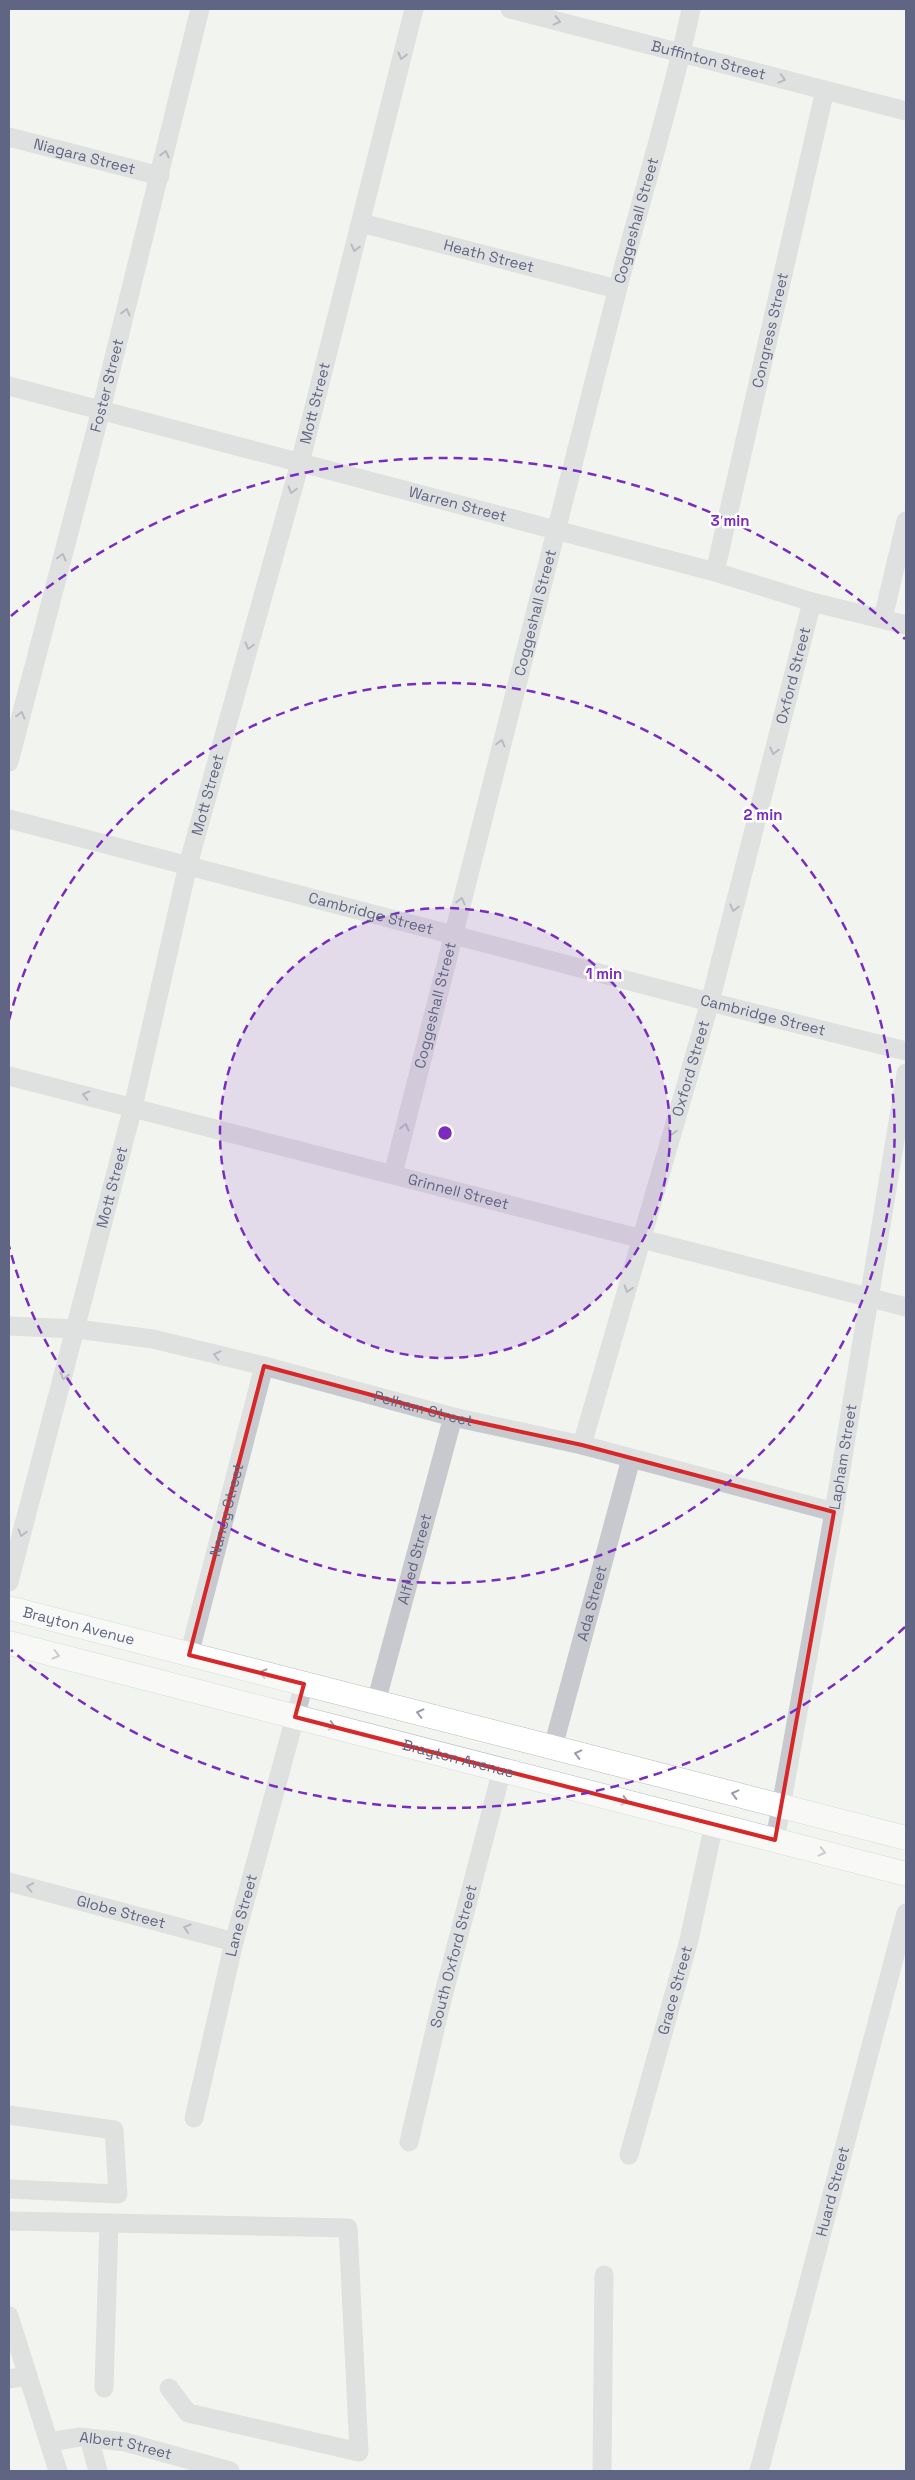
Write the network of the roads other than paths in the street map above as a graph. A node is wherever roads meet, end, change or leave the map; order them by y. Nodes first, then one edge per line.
1 (200, 9) edge
2 (414, 9) edge
3 (510, 9) edge
4 (691, 9) edge
5 (682, 53) junction
6 (825, 90) junction
7 (906, 111) edge
8 (9, 137) edge
9 (160, 176) junction
10 (361, 223) junction
11 (617, 289) junction
12 (9, 386) edge
13 (101, 410) junction
14 (300, 463) junction
15 (906, 521) edge
16 (557, 530) junction
17 (715, 572) junction
18 (812, 602) junction
19 (883, 618) junction
20 (906, 625) edge
21 (9, 762) edge
22 (9, 819) edge
23 (188, 865) junction
24 (453, 934) junction
25 (710, 1002) junction
26 (906, 1051) edge
27 (906, 1073) edge
28 (9, 1076) edge
29 (133, 1107) junction
30 (899, 1170) edge
31 (393, 1174) junction
32 (642, 1241) junction
33 (870, 1298) junction
34 (906, 1307) edge
35 (9, 1326) edge
36 (77, 1329) junction
37 (264, 1366) junction
38 (453, 1417) junction
39 (582, 1445) junction
40 (631, 1460) junction
41 (834, 1512) junction
42 (9, 1582) edge
43 (9, 1608) edge
44 (9, 1643) edge
45 (189, 1655) junction
46 (304, 1684) junction
47 (376, 1702) junction
48 (295, 1717) junction
49 (552, 1747) junction
50 (502, 1770) junction
51 (782, 1806) junction
52 (714, 1824) junction
53 (906, 1838) edge
54 (775, 1840) junction
55 (906, 1874) edge
56 (9, 1882) edge
57 (906, 1913) edge
58 (234, 1942) junction
59 (9, 2115) edge
60 (194, 2118) dead end
61 (409, 2142) dead end
62 (629, 2155) dead end
63 (9, 2189) edge
64 (9, 2221) edge
65 (109, 2223) junction
66 (604, 2275) dead end
67 (9, 2316) edge
68 (28, 2376) junction
69 (9, 2379) edge
70 (104, 2388) dead end
71 (169, 2388) dead end
72 (90, 2438) junction
73 (48, 2442) junction
74 (58, 2471) edge
75 (98, 2471) edge
76 (230, 2471) edge
77 (602, 2471) edge
78 (759, 2471) edge

9 -> 1 street, Foster Street
2 -> 10 street, Mott Street
3 -> 5 street, Buffinton Street
4 - 5 street, Coggeshall Street
5 -> 6 street, Buffinton Street
5 - 11 street, Coggeshall Street
6 - 7 street, Buffinton Street
6 - 17 street, Congress Street
8 - 9 street, Niagara Street
13 -> 9 street, Foster Street
10 - 11 street, Heath Street
10 -> 14 street, Mott Street
11 - 16 street, Coggeshall Street
12 - 13 street, Warren Street
13 - 14 street, Warren Street
21 -> 13 street, Foster Street
14 - 16 street, Warren Street
14 -> 23 street, Mott Street
15 - 19 street
16 - 17 street, Warren Street
24 -> 16 street, Coggeshall Street
17 - 18 street, Warren Street
18 - 19 street, Warren Street
18 -> 25 street, Oxford Street
19 - 20 street, Warren Street
22 - 23 street, Cambridge Street
23 - 24 street, Cambridge Street
23 - 29 street, Mott Street
24 - 25 street, Cambridge Street
31 -> 24 street, Coggeshall Street
25 - 26 street, Cambridge Street
25 -> 32 street, Oxford Street
27 - 30 street, Lapham Street
29 -> 28 street, Grinnell Street
29 - 31 street, Grinnell Street
29 - 36 street, Mott Street
30 - 33 street, Lapham Street
31 - 32 street, Grinnell Street
32 - 33 street, Grinnell Street
32 -> 39 street, Oxford Street
33 - 34 street, Grinnell Street
33 - 41 street, Lapham Street
35 - 36 street, Pelham Street
37 -> 36 street, Pelham Street
36 -> 42 street, Mott Street
37 - 38 street, Pelham Street
37 - 45 street, Nancy Street
38 - 39 street, Pelham Street
38 - 47 street, Alfred Street
39 - 40 street, Pelham Street
40 - 41 street, Pelham Street
40 - 49 street, Ada Street
41 - 51 street, Lapham Street
43 - 45 main road, Brayton Avenue
44 -> 48 main road, Brayton Avenue
46 -> 45 main road, Brayton Avenue
46 - 47 main road, Brayton Avenue
46 - 48 street, Lane Street
49 -> 47 main road, Brayton Avenue
48 -> 50 main road, Brayton Avenue
48 - 58 street, Lane Street
51 -> 49 main road, Brayton Avenue
50 -> 52 main road, Brayton Avenue
50 - 61 street, South Oxford Street
51 - 53 main road, Brayton Avenue
51 - 54 street, Lapham Street
52 - 54 main road, Brayton Avenue
52 - 62 street, Grace Street
54 -> 55 main road, Brayton Avenue
58 -> 56 street, Globe Street
57 - 78 street, Huard Street
58 - 60 street, Lane Street
59 - 63 street
64 - 65 street
65 - 70 street
65 - 71 street
66 - 77 street
67 - 68 street
68 - 69 street
68 - 73 street
72 - 73 street, Albert Street
72 - 75 street
72 - 76 street, Albert Street
73 - 74 street

